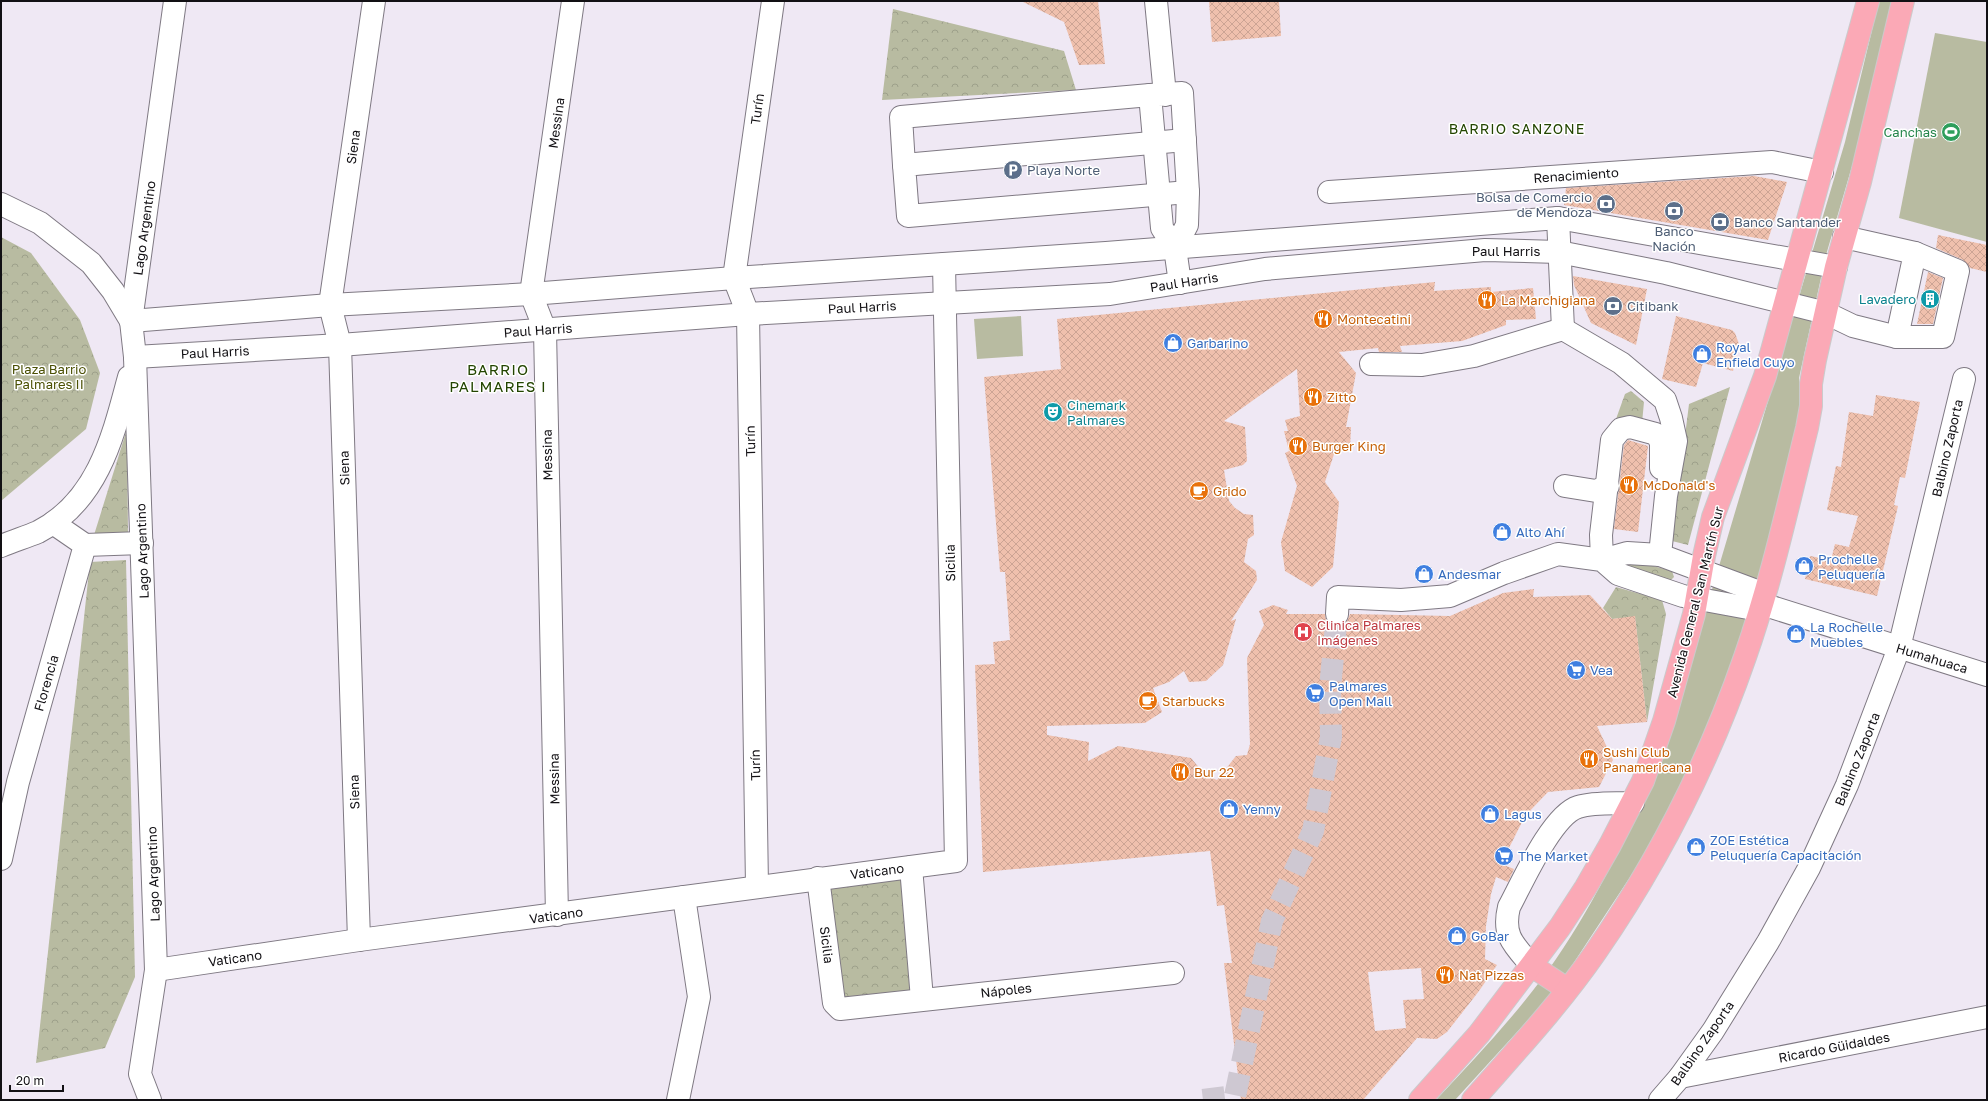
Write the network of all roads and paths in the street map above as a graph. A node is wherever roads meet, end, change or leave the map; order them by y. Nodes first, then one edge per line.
1 (175, 1) edge
2 (374, 1) edge
3 (573, 1) edge
4 (773, 1) edge
5 (1156, 1) edge
6 (1868, 1) edge
7 (1903, 1) edge
8 (1157, 95) junction
9 (1185, 140) junction
10 (1155, 144) junction
11 (904, 165) junction
12 (1822, 172) junction
13 (1188, 192) junction
14 (1329, 192) dead end
15 (1159, 194) junction
16 (1, 204) edge
17 (1558, 218) junction
18 (1844, 237) junction
19 (1175, 248) junction
20 (1559, 252) junction
21 (1915, 253) junction
22 (1796, 259) junction
23 (944, 264) junction
24 (1836, 267) junction
25 (734, 278) junction
26 (1180, 283) junction
27 (531, 294) junction
28 (945, 303) junction
29 (1785, 304) junction
30 (330, 306) junction
31 (1826, 313) junction
32 (748, 314) junction
33 (131, 321) junction
34 (1563, 329) junction
35 (545, 330) junction
36 (1897, 337) junction
37 (340, 345) junction
38 (135, 357) junction
39 (1371, 364) dead end
40 (1964, 379) dead end
41 (1565, 486) dead end
42 (1608, 486) junction
43 (1666, 496) junction
44 (53, 523) junction
45 (142, 543) junction
46 (85, 545) junction
47 (1, 546) edge
48 (1660, 555) junction
49 (1602, 560) junction
50 (1702, 571) junction
51 (1697, 598) junction
52 (1762, 604) junction
53 (1337, 606) dead end
54 (1899, 648) junction
55 (1987, 675) edge
56 (10, 783) edge
57 (1633, 803) junction
58 (1, 859) edge
59 (956, 861) joint
60 (911, 867) junction
61 (818, 878) junction
62 (756, 886) junction
63 (684, 897) junction
64 (557, 915) junction
65 (359, 940) junction
66 (1532, 966) junction
67 (156, 970) junction
68 (1173, 973) dead end
69 (1567, 990) junction
70 (922, 999) junction
71 (840, 1009) joint
72 (1987, 1017) edge
73 (1680, 1077) junction
74 (150, 1100) edge
75 (678, 1100) edge
76 (1420, 1100) edge
77 (1473, 1100) edge
78 (1660, 1100) edge

1 - 33 street, Lago Argentino
2 - 30 street, Siena
3 - 27 street, Messina
4 - 25 street, Turín
5 - 8 street
6 - 12 main road, Avenida General San Martín Sur
7 - 18 main road
8 - 9 street
8 - 10 street
8 - 11 street
9 - 10 street
9 - 13 street
10 - 11 street
10 - 15 street
11 - 15 street
12 - 14 street, Renacimiento
12 - 22 main road, Avenida General San Martín Sur
13 - 15 street
13 - 19 street
15 - 19 street
16 - 33 street
17 - 19 street, Paul Harris
17 - 20 street
17 - 22 street, Paul Harris
18 - 21 street
18 - 24 main road
19 - 23 street, Paul Harris
19 - 26 street
20 - 26 street, Paul Harris
20 - 29 street, Paul Harris
20 - 34 street
21 - 36 street
21 - 36 street, Paul Harris
22 - 24 street, Paul Harris
22 - 29 main road, Avenida General San Martín Sur
23 - 25 street, Paul Harris
23 - 28 street, Sicilia
24 - 31 main road
25 - 27 street, Paul Harris
25 - 32 street, Turín
26 - 28 street, Paul Harris
27 - 30 street, Paul Harris
27 - 35 street, Messina
28 - 32 street, Paul Harris
28 - 59 street, Sicilia
29 - 31 street, Paul Harris
29 - 50 main road, Avenida General San Martín Sur
30 - 33 street, Paul Harris
30 - 37 street, Siena
31 - 36 street, Paul Harris
31 - 52 main road
32 - 35 street, Paul Harris
32 - 62 street, Turín
33 - 38 street, Lago Argentino
34 - 39 street
34 - 43 street
35 - 37 street, Paul Harris
35 - 64 street, Messina
37 - 38 street, Paul Harris
37 - 65 street, Siena
38 - 44 street
38 - 45 street, Lago Argentino
40 - 54 street, Balbino Zaporta
41 - 42 street
42 - 43 street
42 - 49 street
43 - 48 street
44 - 46 street
44 - 47 street
45 - 46 street
45 - 67 street, Lago Argentino
46 - 56 street, Florencia
48 - 49 street
48 - 50 street
49 - 51 street, Humahuaca
49 - 53 street
50 - 51 main road, Avenida General San Martín Sur
50 - 52 street
51 - 52 street, Humahuaca
51 - 57 main road, Avenida General San Martín Sur
52 - 54 street, Humahuaca
52 - 69 main road
54 - 55 street, Humahuaca
54 - 73 street, Balbino Zaporta
56 - 58 street, Florencia
57 - 66 main road, Avenida General San Martín Sur
57 - 66 street
59 - 60 street, Vaticano
60 - 61 street, Vaticano
60 - 70 street
61 - 62 street, Vaticano
61 - 71 street, Sicilia
62 - 63 street, Vaticano
63 - 64 street, Vaticano
63 - 75 street
64 - 65 street, Vaticano
65 - 67 street, Vaticano
66 - 69 main road
66 - 76 main road, Avenida General San Martín Sur
67 - 74 street, Lago Argentino
68 - 70 street, Nápoles
69 - 77 main road
70 - 71 street, Nápoles
72 - 73 street, Ricardo Güidaldes
73 - 78 street, Balbino Zaporta

